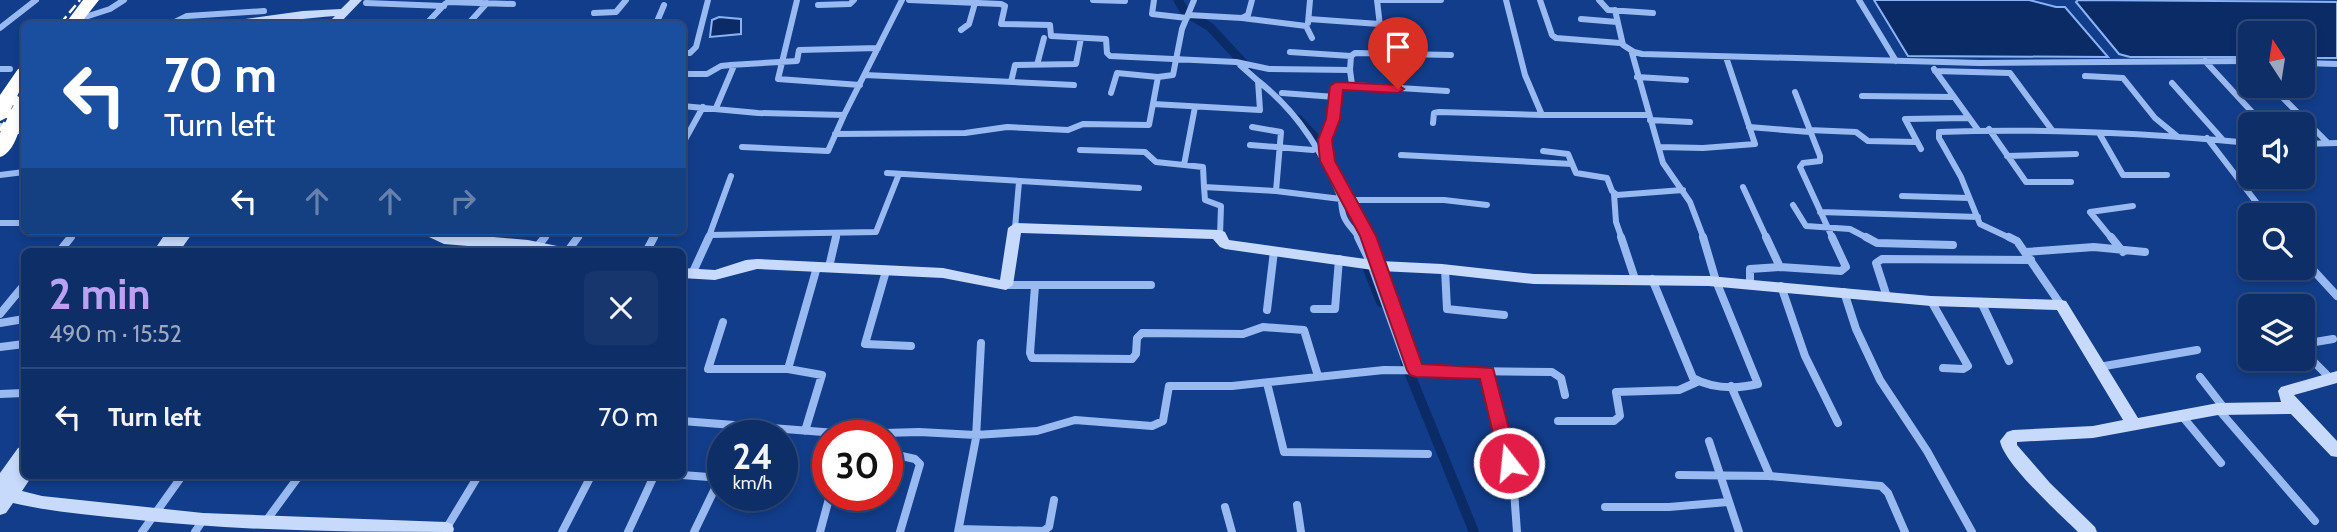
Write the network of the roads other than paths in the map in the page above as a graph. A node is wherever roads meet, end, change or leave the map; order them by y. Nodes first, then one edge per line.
1 (34, 0) edge
2 (79, 0) edge
3 (91, 0) edge
4 (124, 0) edge
5 (626, 0) edge
6 (708, 0) edge
7 (797, 0) edge
8 (854, 0) edge
9 (902, 0) edge
10 (909, 0) edge
11 (1093, 0) edge
12 (1154, 0) edge
13 (1194, 0) edge
14 (1252, 0) edge
15 (1310, 0) edge
16 (1378, 0) edge
17 (1441, 0) edge
18 (1506, 0) edge
19 (1540, 0) edge
20 (1599, 0) edge
21 (1859, 0) edge
22 (364, 1) edge
23 (1125, 1) edge
24 (447, 2) edge
25 (1006, 2) edge
26 (487, 3) junction
27 (975, 3) junction
28 (513, 4) dead end
29 (664, 5) dead end
30 (818, 5) dead end
31 (1615, 10) junction
32 (264, 11) dead end
33 (594, 13) dead end
34 (1653, 13) dead end
35 (1187, 16) junction
36 (345, 18) edge
37 (1242, 18) junction
38 (1309, 19) junction
39 (1581, 19) dead end
40 (70, 21) edge
41 (71, 21) edge
42 (75, 21) edge
43 (176, 21) edge
44 (253, 21) edge
45 (429, 21) edge
46 (471, 21) edge
47 (657, 21) edge
48 (1617, 22) junction
49 (1379, 24) junction
50 (1308, 27) junction
51 (0, 28) edge
52 (1403, 28) dead end
53 (961, 30) dead end
54 (1312, 37) dead end
55 (1044, 38) dead end
56 (1081, 38) junction
57 (1620, 43) junction
58 (878, 48) junction
59 (1290, 52) dead end
60 (1632, 53) junction
61 (686, 54) edge
62 (1451, 55) dead end
63 (1351, 56) junction
64 (1726, 57) junction
65 (1177, 61) junction
66 (1896, 61) junction
67 (2205, 61) junction
68 (2238, 61) edge
69 (1930, 62) junction
70 (783, 63) junction
71 (1239, 63) junction
72 (2315, 63) edge
73 (2337, 64) edge
74 (730, 65) junction
75 (1037, 65) junction
76 (0, 69) edge
77 (17, 70) edge
78 (1350, 70) junction
79 (1935, 71) junction
80 (686, 74) edge
81 (865, 75) junction
82 (2085, 76) dead end
83 (1158, 77) junction
84 (1637, 77) junction
85 (1686, 80) dead end
86 (1258, 81) junction
87 (1011, 82) junction
88 (2172, 83) dead end
89 (860, 85) junction
90 (1074, 85) dead end
91 (1352, 86) junction
92 (1447, 92) dead end
93 (1795, 92) dead end
94 (1111, 93) dead end
95 (1282, 93) dead end
96 (1862, 96) dead end
97 (1335, 97) junction
98 (1952, 97) junction
99 (2283, 98) edge
100 (1153, 104) junction
101 (21, 106) edge
102 (686, 106) edge
103 (703, 107) junction
104 (1195, 107) junction
105 (716, 108) junction
106 (2252, 112) edge
107 (844, 115) junction
108 (1542, 115) junction
109 (1649, 118) junction
110 (1968, 118) junction
111 (1690, 122) dead end
112 (1433, 123) dead end
113 (9, 125) edge
114 (1252, 127) dead end
115 (1749, 127) junction
116 (1989, 129) junction
117 (1978, 130) junction
118 (2052, 130) junction
119 (1810, 131) junction
120 (2099, 133) junction
121 (835, 134) junction
122 (2177, 136) junction
123 (686, 138) edge
124 (2207, 138) junction
125 (2222, 140) junction
126 (1916, 142) junction
127 (2238, 142) edge
128 (2328, 143) junction
129 (2337, 143) edge
130 (2315, 144) edge
131 (1250, 145) dead end
132 (741, 147) dead end
133 (1659, 147) junction
134 (1281, 148) junction
135 (1921, 149) dead end
136 (1080, 150) dead end
137 (1313, 150) dead end
138 (0, 151) edge
139 (1543, 151) dead end
140 (2076, 154) dead end
141 (1401, 155) dead end
142 (2007, 156) junction
143 (1572, 164) junction
144 (1184, 165) junction
145 (21, 172) edge
146 (887, 173) dead end
147 (899, 174) junction
148 (0, 175) edge
149 (2167, 175) dead end
150 (731, 176) dead end
151 (2071, 182) dead end
152 (1019, 183) junction
153 (1204, 187) junction
154 (1743, 187) dead end
155 (1139, 188) dead end
156 (1684, 190) junction
157 (1276, 191) junction
158 (1614, 194) junction
159 (1902, 196) dead end
160 (1969, 198) junction
161 (1345, 199) junction
162 (2256, 203) edge
163 (1487, 205) dead end
164 (1793, 205) dead end
165 (2133, 206) dead end
166 (1820, 212) junction
167 (1978, 217) junction
168 (0, 223) edge
169 (21, 223) edge
170 (1015, 228) junction
171 (1828, 228) junction
172 (837, 234) junction
173 (436, 235) edge
174 (547, 235) edge
175 (710, 235) junction
176 (1220, 235) junction
177 (1953, 245) dead end
178 (516, 248) edge
179 (536, 248) joint
180 (1274, 251) junction
181 (2145, 251) dead end
182 (2026, 252) junction
183 (2124, 252) junction
184 (1339, 259) junction
185 (2031, 260) junction
186 (1371, 264) junction
187 (823, 267) junction
188 (1780, 267) junction
189 (1445, 269) junction
190 (886, 271) junction
191 (2315, 272) edge
192 (687, 274) edge
193 (1635, 279) junction
194 (1652, 279) junction
195 (1716, 281) junction
196 (1750, 284) junction
197 (1006, 285) junction
198 (1152, 285) dead end
199 (1035, 286) junction
200 (1780, 286) junction
201 (21, 289) edge
202 (1844, 292) junction
203 (2337, 296) edge
204 (1887, 297) junction
205 (1931, 301) junction
206 (1981, 302) junction
207 (2061, 305) junction
208 (1314, 309) dead end
209 (1267, 310) dead end
210 (0, 314) edge
211 (1504, 315) dead end
212 (21, 320) edge
213 (723, 322) dead end
214 (0, 323) edge
215 (2333, 339) dead end
216 (2315, 342) edge
217 (21, 344) edge
218 (981, 344) dead end
219 (911, 346) dead end
220 (0, 347) edge
221 (2197, 350) dead end
222 (2009, 360) dead end
223 (2315, 361) edge
224 (2099, 367) junction
225 (1943, 368) dead end
226 (788, 369) junction
227 (1412, 370) junction
228 (1487, 373) junction
229 (1318, 376) junction
230 (2200, 377) dead end
231 (2334, 378) edge
232 (1697, 382) junction
233 (1267, 383) junction
234 (1731, 386) junction
235 (21, 393) edge
236 (0, 394) edge
237 (1565, 395) dead end
238 (2295, 408) junction
239 (2221, 409) junction
240 (2181, 415) junction
241 (686, 421) edge
242 (1558, 421) dead end
243 (1838, 423) dead end
244 (2134, 425) junction
245 (805, 431) junction
246 (812, 432) edge
247 (903, 433) edge
248 (976, 435) junction
249 (1709, 440) dead end
250 (2337, 451) edge
251 (1429, 454) dead end
252 (903, 456) edge
253 (21, 459) edge
254 (2221, 464) dead end
255 (686, 475) edge
256 (1679, 475) dead end
257 (1719, 475) junction
258 (1770, 476) junction
259 (707, 477) edge
260 (21, 478) edge
261 (180, 479) edge
262 (296, 479) edge
263 (476, 479) edge
264 (589, 479) edge
265 (653, 479) edge
266 (3, 495) edge
267 (1054, 500) dead end
268 (1728, 502) junction
269 (1297, 505) dead end
270 (707, 506) edge
271 (1226, 507) dead end
272 (1605, 507) dead end
273 (826, 511) edge
274 (156, 514) junction
275 (257, 522) junction
276 (2315, 522) dead end
277 (199, 526) edge
278 (445, 531) edge
279 (958, 531) edge
280 (142, 532) edge
281 (562, 532) edge
282 (628, 532) edge
283 (694, 532) edge
284 (820, 532) edge
285 (900, 532) edge
286 (1233, 532) edge
287 (1301, 532) edge
288 (1517, 532) edge
289 (1739, 532) edge
290 (1905, 532) edge
291 (1972, 532) edge
292 (2089, 532) edge

1 - 51 street
2 - 40 highway
3 - 41 highway
4 - 42 street
5 - 33 street
6 - 61 street
7 - 70 street
8 - 30 street
9 - 58 street
10 - 27 street
11 - 23 street
12 - 35 street
13 - 35 street
14 - 37 street
15 - 38 street
16 - 17 street
16 - 49 street
18 - 108 street
19 - 57 street
20 - 31 street
21 - 66 street
22 - 24 street
22 - 36 street
24 - 26 street
24 - 45 street
25 - 27 street
25 - 56 street
26 - 28 street
26 - 46 street
27 - 53 street
29 - 47 street
31 - 34 street
31 - 48 street
32 - 43 street
35 - 37 street
35 - 65 street
36 - 44 street
37 - 50 street
38 - 49 street
38 - 50 street
39 - 48 street
48 - 57 street
49 - 52 street
50 - 54 street
55 - 75 street
56 - 65 street
56 - 75 street
57 - 60 street
58 - 70 street
58 - 81 street
59 - 63 street
60 - 64 street
60 - 84 street
62 - 63 street
63 - 78 street
64 - 66 street
64 - 115 street
65 - 71 street
65 - 83 street
66 - 69 street
67 - 68 street
67 - 69 street
67 - 106 street
69 - 79 street
70 - 74 street
70 - 89 street
71 - 78 street
71 - 86 street
72 - 73 street
74 - 80 street
74 - 105 street
75 - 87 street
76 - 77 street
77 - 113 highway
78 - 91 street
79 - 98 street
79 - 118 street
81 - 87 street
81 - 89 street
82 - 122 street
83 - 94 street
83 - 100 street
84 - 85 street
84 - 109 street
86 - 104 street
86 - 161 street
87 - 90 street
88 - 125 street
89 - 107 street
91 - 92 street
91 - 97 street
93 - 119 street
95 - 97 street
96 - 98 street
97 - 161 street
98 - 110 street
99 - 128 street
100 - 104 street
100 - 121 street
101 - 113 highway
102 - 103 street
103 - 105 street
103 - 123 street
104 - 144 street
105 - 107 street
107 - 121 street
108 - 109 street
108 - 112 street
109 - 111 street
109 - 133 street
110 - 117 street
110 - 126 street
113 - 138 highway
114 - 134 street
115 - 119 street
115 - 133 street
116 - 117 street
116 - 118 street
116 - 142 street
117 - 160 street
118 - 120 street
119 - 126 street
119 - 166 street
120 - 122 street
120 - 149 street
121 - 132 street
122 - 124 street
124 - 125 street
124 - 162 street
125 - 127 street
126 - 135 street
128 - 129 street
128 - 130 street
131 - 134 street
133 - 156 street
134 - 137 street
134 - 157 street
136 - 144 street
139 - 143 street
140 - 142 street
141 - 143 street
142 - 151 street
143 - 158 street
144 - 153 street
145 - 148 street
146 - 147 street
147 - 152 street
147 - 172 street
150 - 175 street
152 - 155 street
152 - 170 street
153 - 157 street
153 - 176 street
154 - 188 street
156 - 158 street
156 - 195 street
157 - 161 street
158 - 193 street
159 - 160 street
160 - 167 street
161 - 163 street
161 - 186 street
161 - 186 street
164 - 171 street
165 - 183 street
166 - 167 street
166 - 171 street
167 - 182 street
168 - 169 street
170 - 176 street
170 - 197 street
171 - 177 street
171 - 188 street
172 - 175 street
172 - 187 street
173 - 178 street
174 - 179 street
175 - 192 street
176 - 180 street
178 - 179 street
180 - 184 street
180 - 209 street
181 - 183 street
182 - 183 street
182 - 185 street
184 - 186 street
184 - 208 street
185 - 204 street
185 - 207 street
186 - 189 street
186 - 227 street
187 - 190 street
187 - 192 street
187 - 226 street
188 - 196 street
189 - 193 street
189 - 211 street
190 - 197 street
190 - 219 street
191 - 203 street
193 - 194 street
194 - 195 street
194 - 232 street
195 - 196 street
195 - 234 street
196 - 200 street
197 - 199 street
198 - 199 street
199 - 229 street
200 - 202 street
200 - 243 street
201 - 210 street
202 - 204 street
202 - 291 street
204 - 205 street
205 - 206 street
205 - 225 street
206 - 207 street
206 - 222 street
207 - 224 street
212 - 214 street
213 - 226 street
215 - 216 street
217 - 220 street
218 - 248 street
221 - 224 street
223 - 231 street
224 - 244 street
226 - 245 street
227 - 228 street
227 - 229 street
228 - 237 street
228 - 288 street
229 - 233 street
230 - 239 street
231 - 238 street
232 - 234 street
232 - 242 street
233 - 248 street
233 - 251 street
234 - 258 street
235 - 236 street
238 - 239 street
238 - 250 street
239 - 240 street
239 - 276 street
240 - 244 street
240 - 254 street
241 - 245 street
244 - 292 street
245 - 246 street
247 - 248 street
248 - 279 street
249 - 257 street
252 - 285 street
253 - 266 street
255 - 259 street
256 - 257 street
257 - 258 street
257 - 268 street
258 - 290 street
260 - 266 street
261 - 274 street
262 - 275 street
263 - 278 street
264 - 281 street
265 - 282 street
266 - 274 street
267 - 279 street
268 - 272 street
268 - 289 street
269 - 287 street
270 - 283 street
271 - 286 street
273 - 284 street
274 - 277 street
274 - 280 street
275 - 277 street
275 - 278 street

